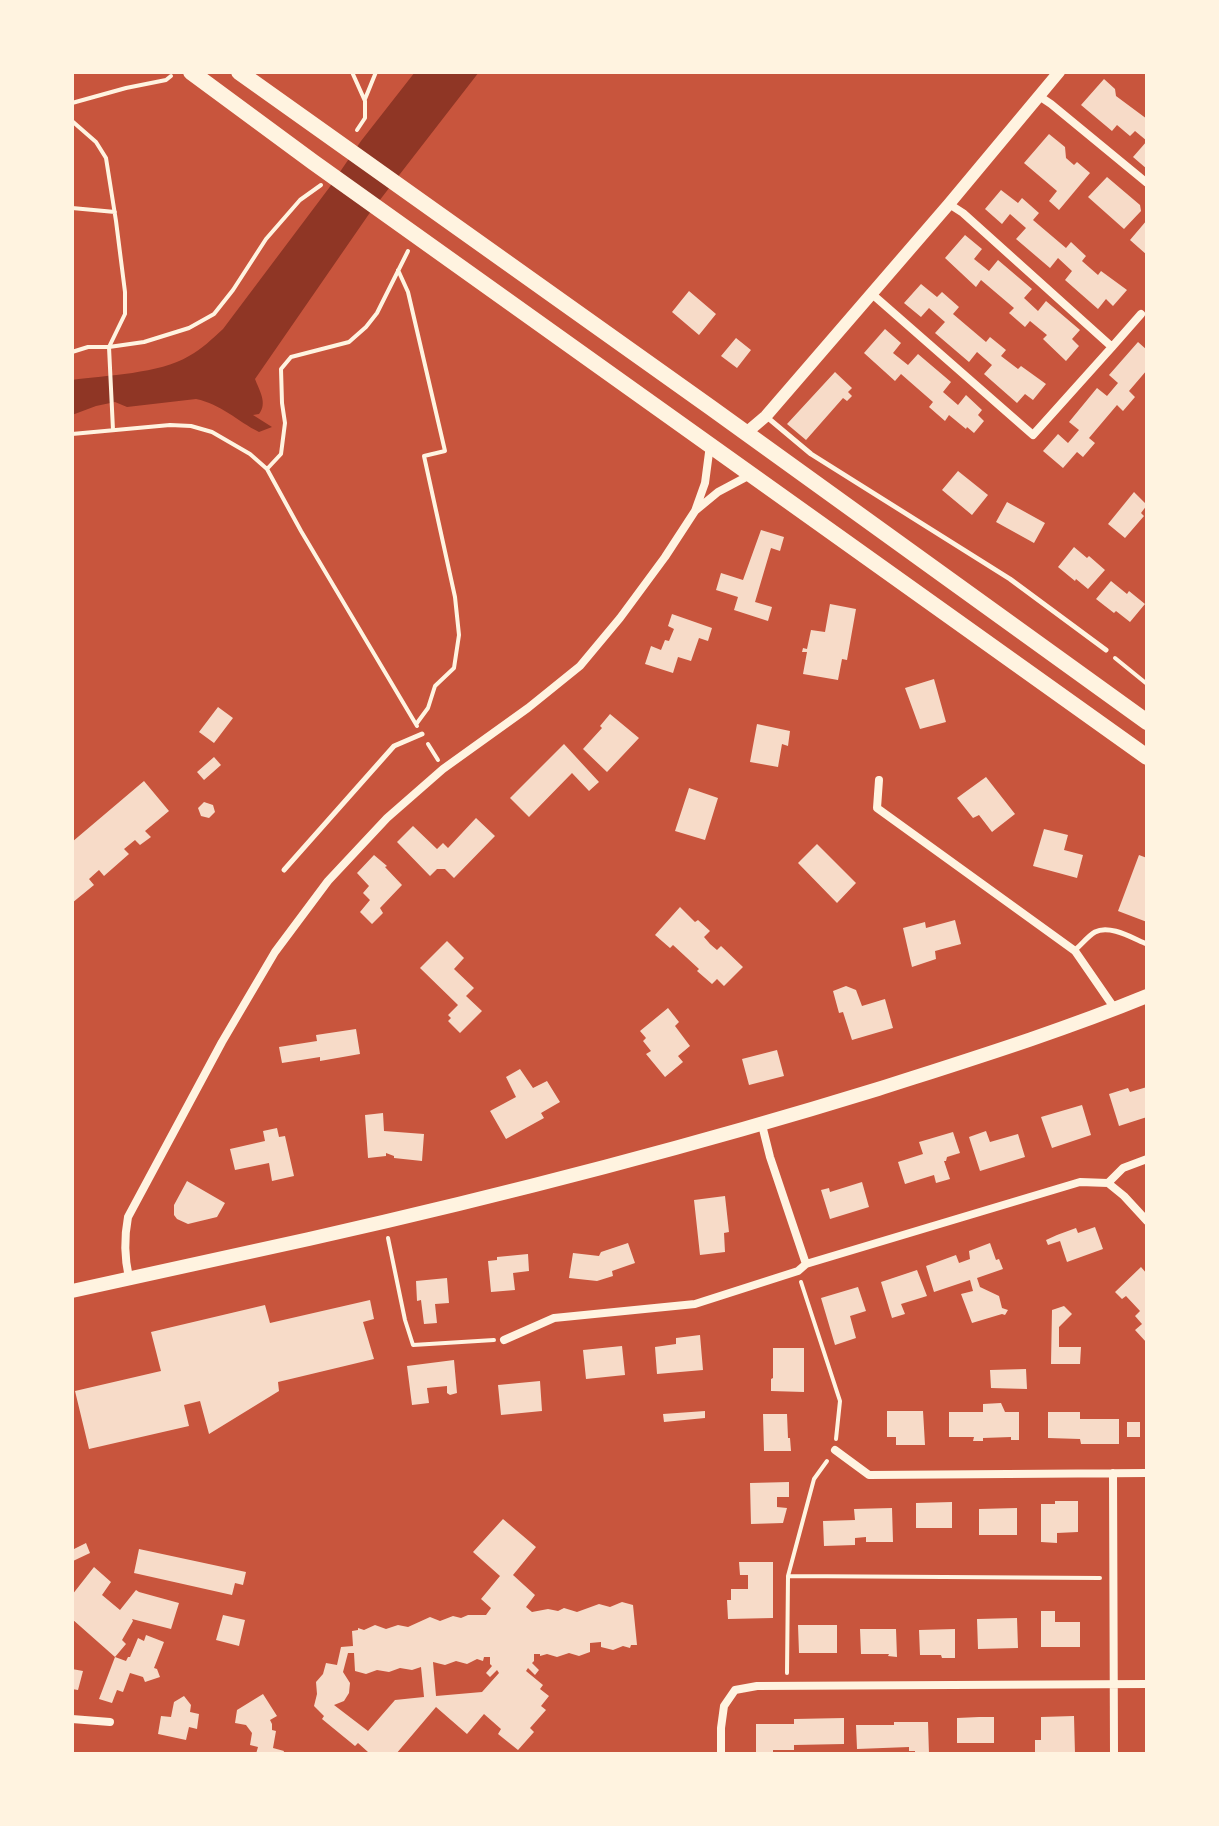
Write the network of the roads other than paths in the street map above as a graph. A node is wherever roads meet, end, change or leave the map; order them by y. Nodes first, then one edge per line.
1 (191, 72) edge
2 (239, 72) edge
3 (1059, 72) edge
4 (1039, 96) junction
5 (1147, 183) edge
6 (949, 204) junction
7 (872, 294) junction
8 (1141, 314) dead end
9 (1112, 347) junction
10 (766, 416) junction
11 (746, 433) junction
12 (710, 445) junction
13 (751, 474) junction
14 (695, 511) junction
15 (1106, 650) road end
16 (1147, 722) edge
17 (422, 734) road end
18 (1147, 757) edge
19 (879, 780) dead end
20 (284, 870) dead end
21 (1147, 944) edge
22 (1075, 951) junction
23 (1147, 996) edge
24 (1115, 1009) junction
25 (762, 1125) junction
26 (1147, 1159) edge
27 (1108, 1183) junction
28 (1147, 1221) edge
29 (806, 1264) junction
30 (129, 1278) junction
31 (72, 1291) edge
32 (504, 1340) road end
33 (835, 1450) road end
34 (1113, 1473) junction
35 (1147, 1473) edge
36 (1147, 1684) edge
37 (1114, 1685) junction
38 (72, 1719) edge
39 (110, 1722) dead end
40 (721, 1754) edge
41 (1114, 1754) edge

1 - 12 main road
2 - 11 main road
3 - 4 street
4 - 5 street
4 - 6 street
6 - 7 street
6 - 9 street
7 - 9 street
7 - 10 street
8 - 9 street
10 - 11 street
10 - 15 lane
11 - 16 main road
12 - 13 main road
12 - 14 street
13 - 14 street
13 - 18 main road
14 - 30 street
17 - 20 lane
19 - 22 street
21 - 22 lane
22 - 24 street
23 - 24 main road
24 - 25 main road
25 - 29 street
25 - 30 main road
26 - 27 street
27 - 28 street
27 - 29 street
29 - 32 street
30 - 31 main road
33 - 34 street
34 - 35 street
34 - 37 street
36 - 37 street
37 - 40 street
37 - 41 street
38 - 39 street

